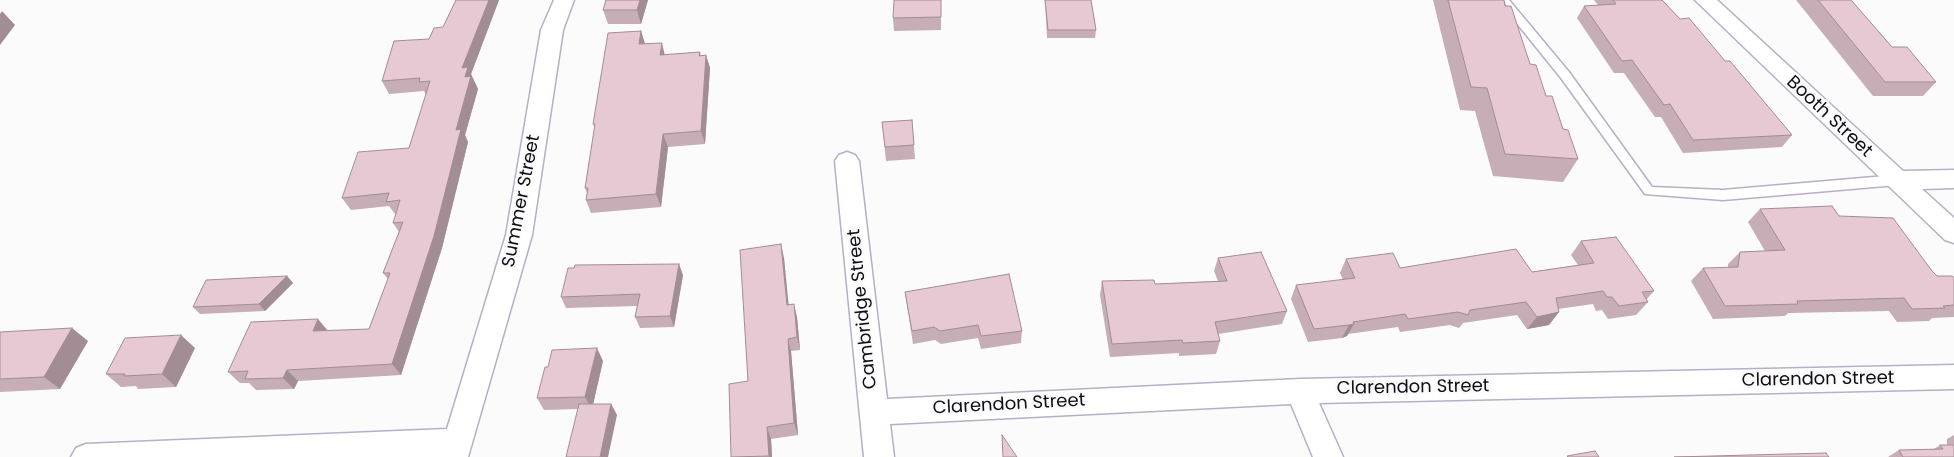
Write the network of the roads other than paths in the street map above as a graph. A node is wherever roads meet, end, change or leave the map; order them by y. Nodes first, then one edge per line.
1 (564, 0) edge
2 (1503, 0) edge
3 (1705, 0) edge
4 (847, 162) dead end
5 (1954, 179) edge
6 (1897, 180) junction
7 (1954, 233) edge
8 (1954, 377) edge
9 (1300, 391) junction
10 (873, 412) junction
11 (456, 450) edge
12 (86, 457) edge
13 (879, 457) edge
14 (1328, 457) edge

1 - 11 street, Summer Street
2 - 6 lane
3 - 6 street, Booth Street
4 - 10 street, Cambridge Street
5 - 6 street
6 - 7 street, Booth Street
8 - 9 street, Clarendon Street
9 - 10 street, Clarendon Street
9 - 14 street
10 - 13 street, Cambridge Street
11 - 12 street

